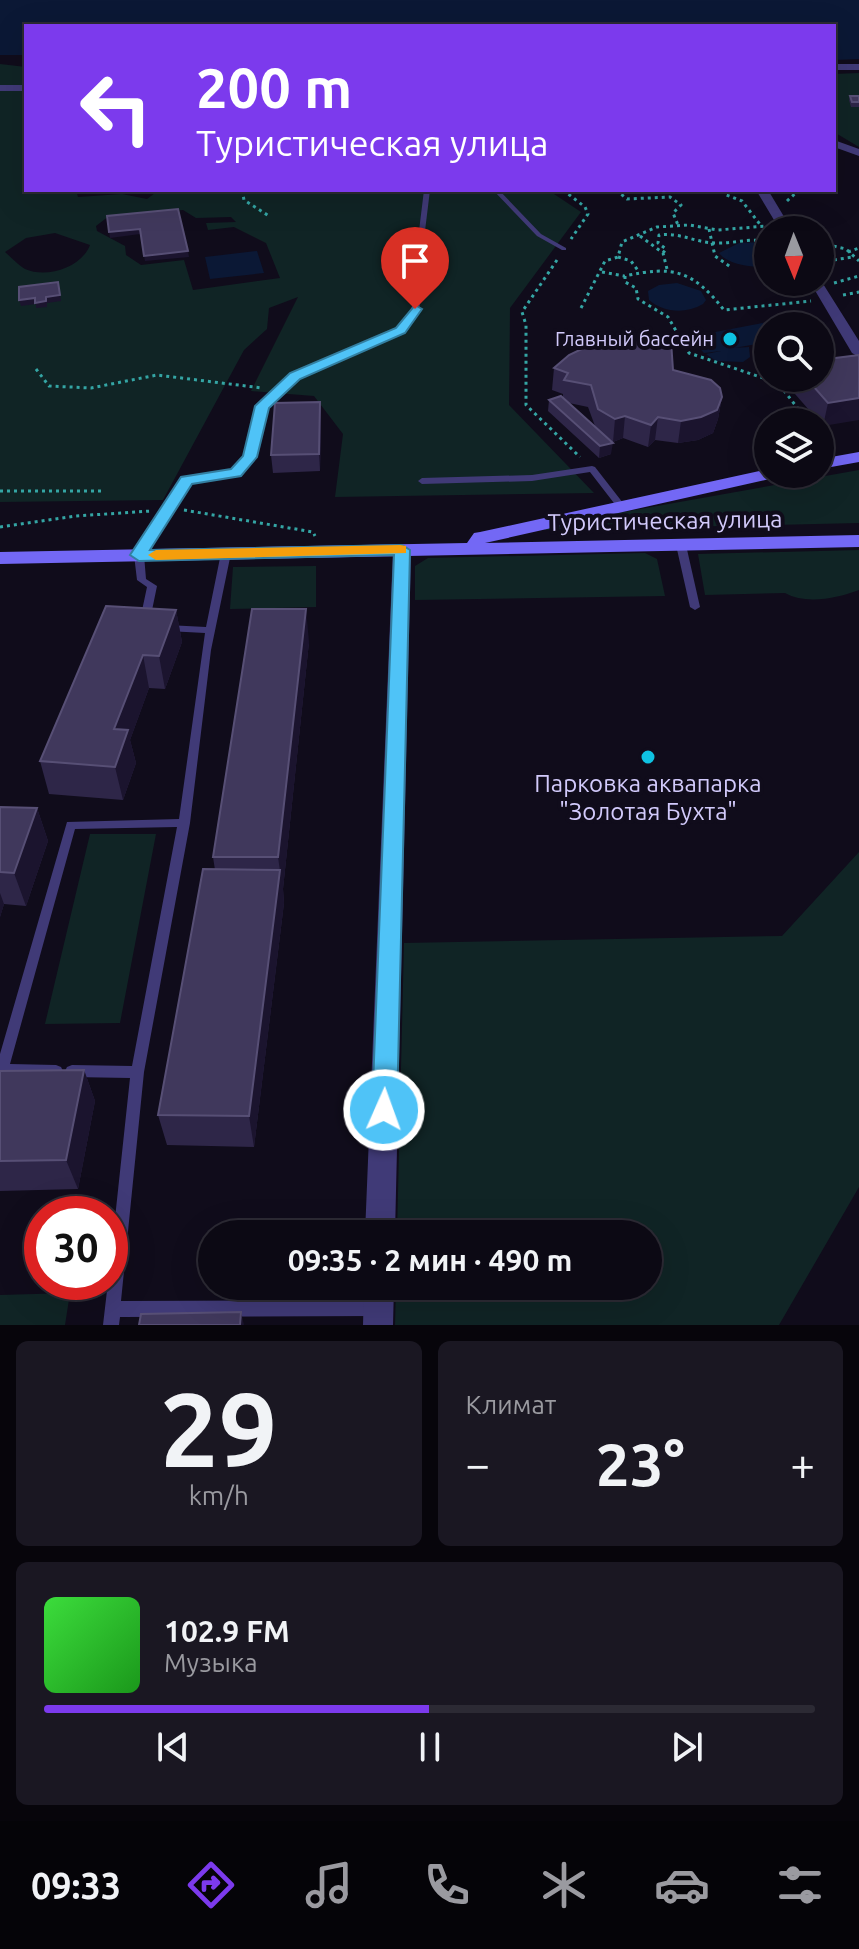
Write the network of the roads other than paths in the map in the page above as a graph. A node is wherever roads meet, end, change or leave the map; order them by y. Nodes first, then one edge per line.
1 (836, 67) edge
2 (859, 67) edge
3 (0, 88) edge
4 (24, 88) edge
5 (836, 144) edge
6 (859, 153) edge
7 (427, 192) edge
8 (498, 192) edge
9 (763, 192) edge
10 (778, 216) edge
11 (564, 249) road end
12 (826, 296) edge
13 (859, 353) edge
14 (859, 457) edge
15 (834, 461) edge
16 (754, 477) edge
17 (422, 481) dead end
18 (620, 505) junction
19 (859, 541) edge
20 (681, 545) junction
21 (473, 548) junction
22 (402, 550) junction
23 (226, 553) junction
24 (139, 555) junction
25 (0, 558) edge
26 (695, 607) dead end
27 (210, 630) junction
28 (184, 823) junction
29 (1, 1070) edge
30 (137, 1072) junction
31 (380, 1220) edge
32 (378, 1306) edge
33 (112, 1317) edge

1 - 2 street
3 - 4 street
5 - 6 street
7 - 24 lane
8 - 11 lane
9 - 10 street
12 - 13 street
14 - 15 street
16 - 18 street, Туристическая улица
17 - 18 lane
18 - 21 street, Туристическая улица
19 - 20 street, Туристическая улица
20 - 21 street, Туристическая улица
20 - 26 lane
21 - 22 street, Туристическая улица
22 - 23 street, Туристическая улица
22 - 31 street
23 - 24 street, Туристическая улица
23 - 27 lane
24 - 25 street, Туристическая улица
24 - 27 lane
27 - 28 lane
28 - 29 lane
28 - 30 lane
29 - 30 lane
30 - 33 lane
32 - 33 lane

